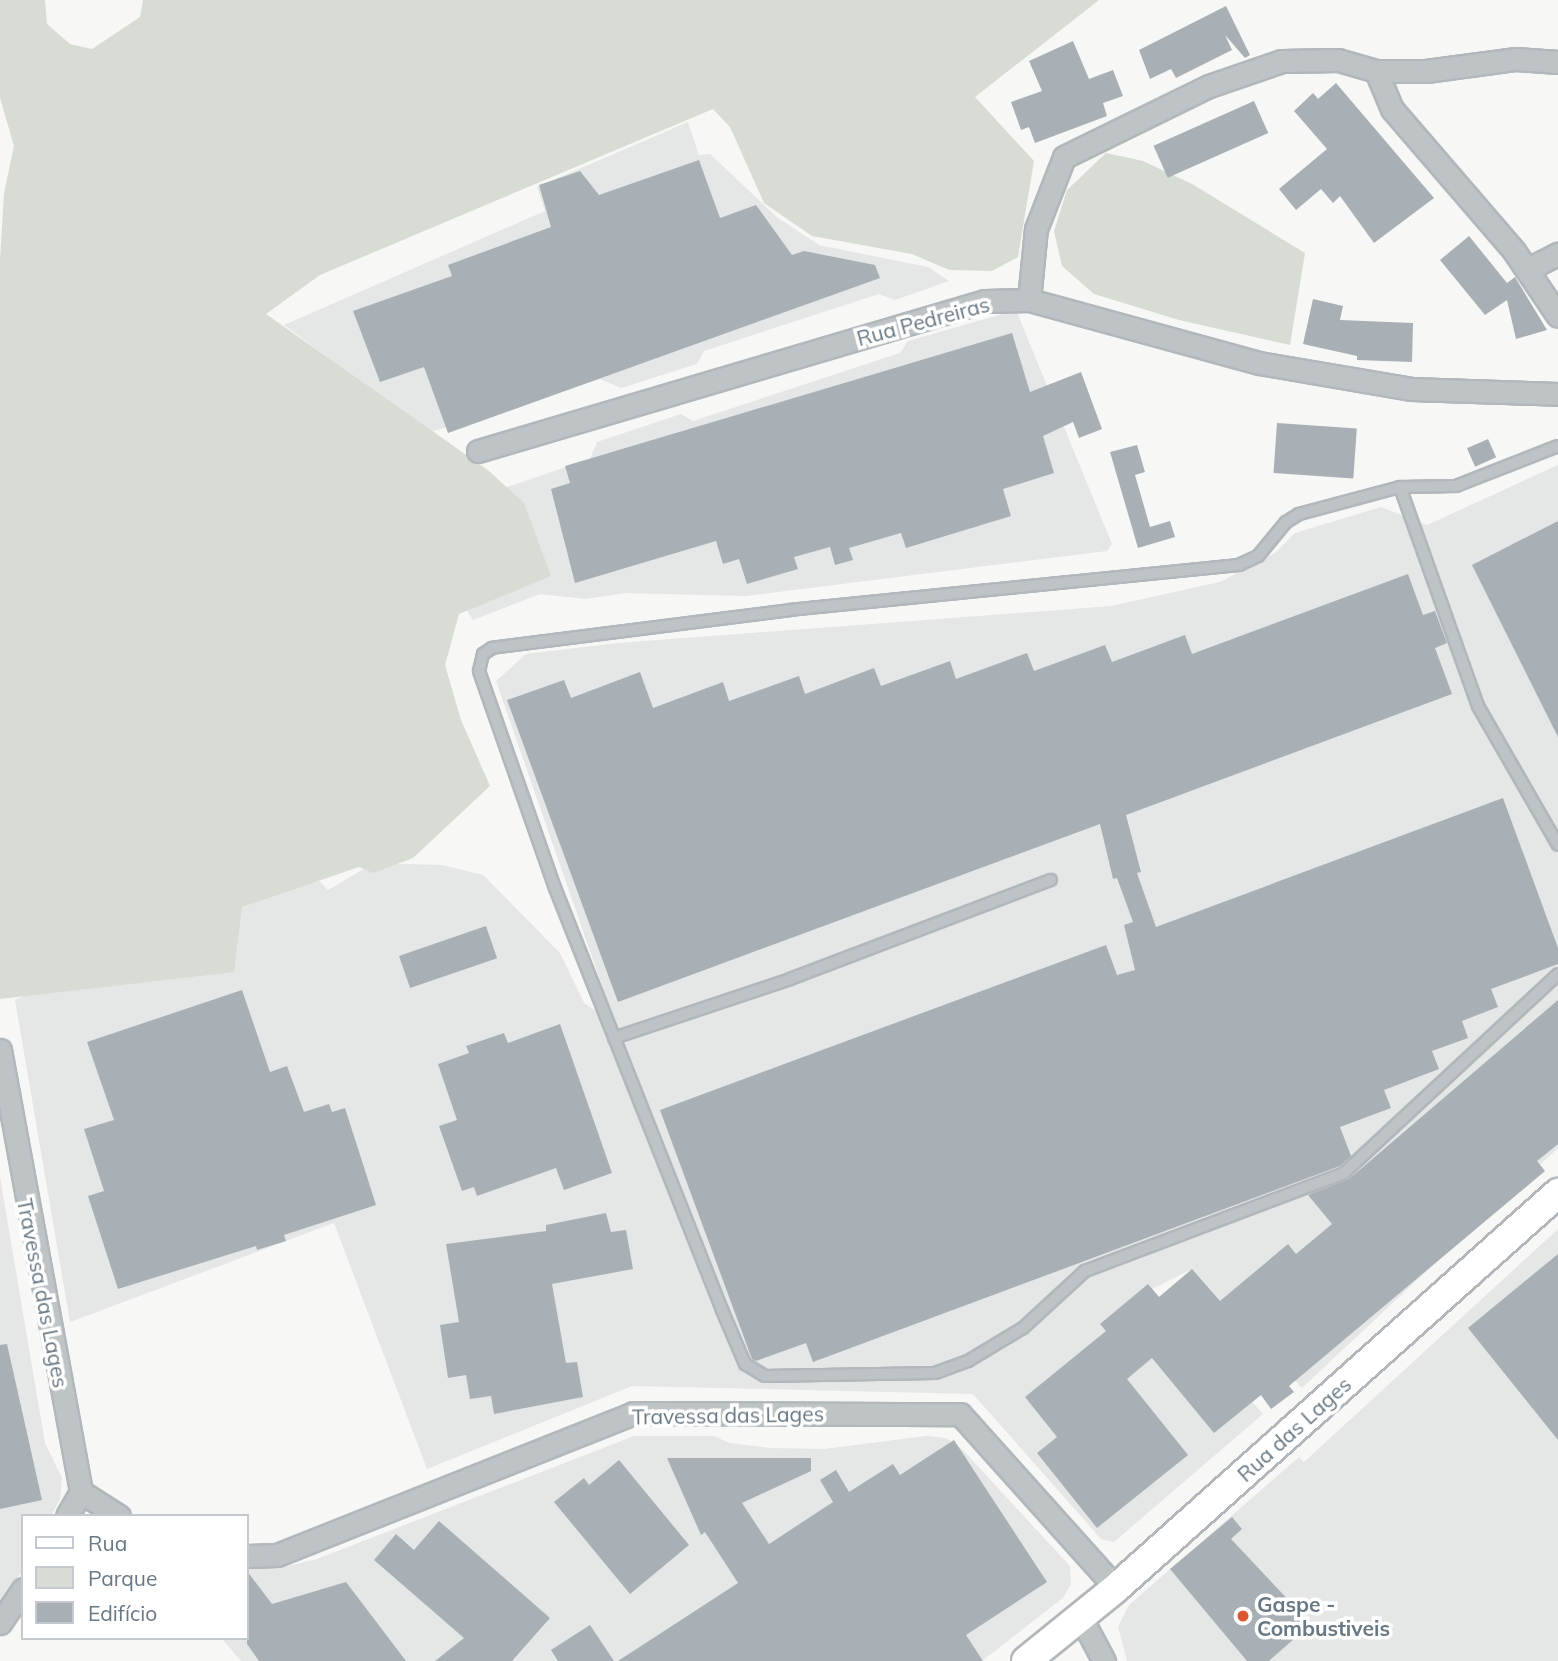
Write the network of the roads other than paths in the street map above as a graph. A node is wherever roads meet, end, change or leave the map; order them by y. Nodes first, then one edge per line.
1 (1558, 62) edge
2 (1376, 71) junction
3 (1558, 254) edge
4 (1528, 269) junction
5 (1029, 300) junction
6 (1558, 316) edge
7 (1558, 394) edge
8 (1558, 446) edge
9 (478, 451) dead end
10 (1400, 487) junction
11 (1558, 845) edge
12 (1051, 880) dead end
13 (1558, 974) edge
14 (614, 1038) junction
15 (0, 1050) edge
16 (1558, 1193) edge
17 (81, 1492) junction
18 (68, 1514) edge
19 (116, 1514) edge
20 (248, 1556) edge
21 (1116, 1588) junction
22 (21, 1591) edge
23 (1082, 1618) junction
24 (0, 1623) edge
25 (1026, 1661) edge
26 (1104, 1661) edge

1 - 2 street
2 - 4 street
2 - 5 street
3 - 4 street
4 - 6 street
5 - 7 street, Rua Pedreiras
5 - 9 street, Rua Pedreiras
8 - 10 lane
10 - 11 lane
10 - 14 lane
12 - 14 lane
13 - 14 lane
15 - 17 street, Travessa das Lages
16 - 21 main road, Rua das Lages
17 - 18 street
17 - 19 street
20 - 21 street, Travessa das Lages
21 - 23 main road, Rua das Lages
22 - 24 street
23 - 25 main road, Rua das Lages
23 - 26 street

